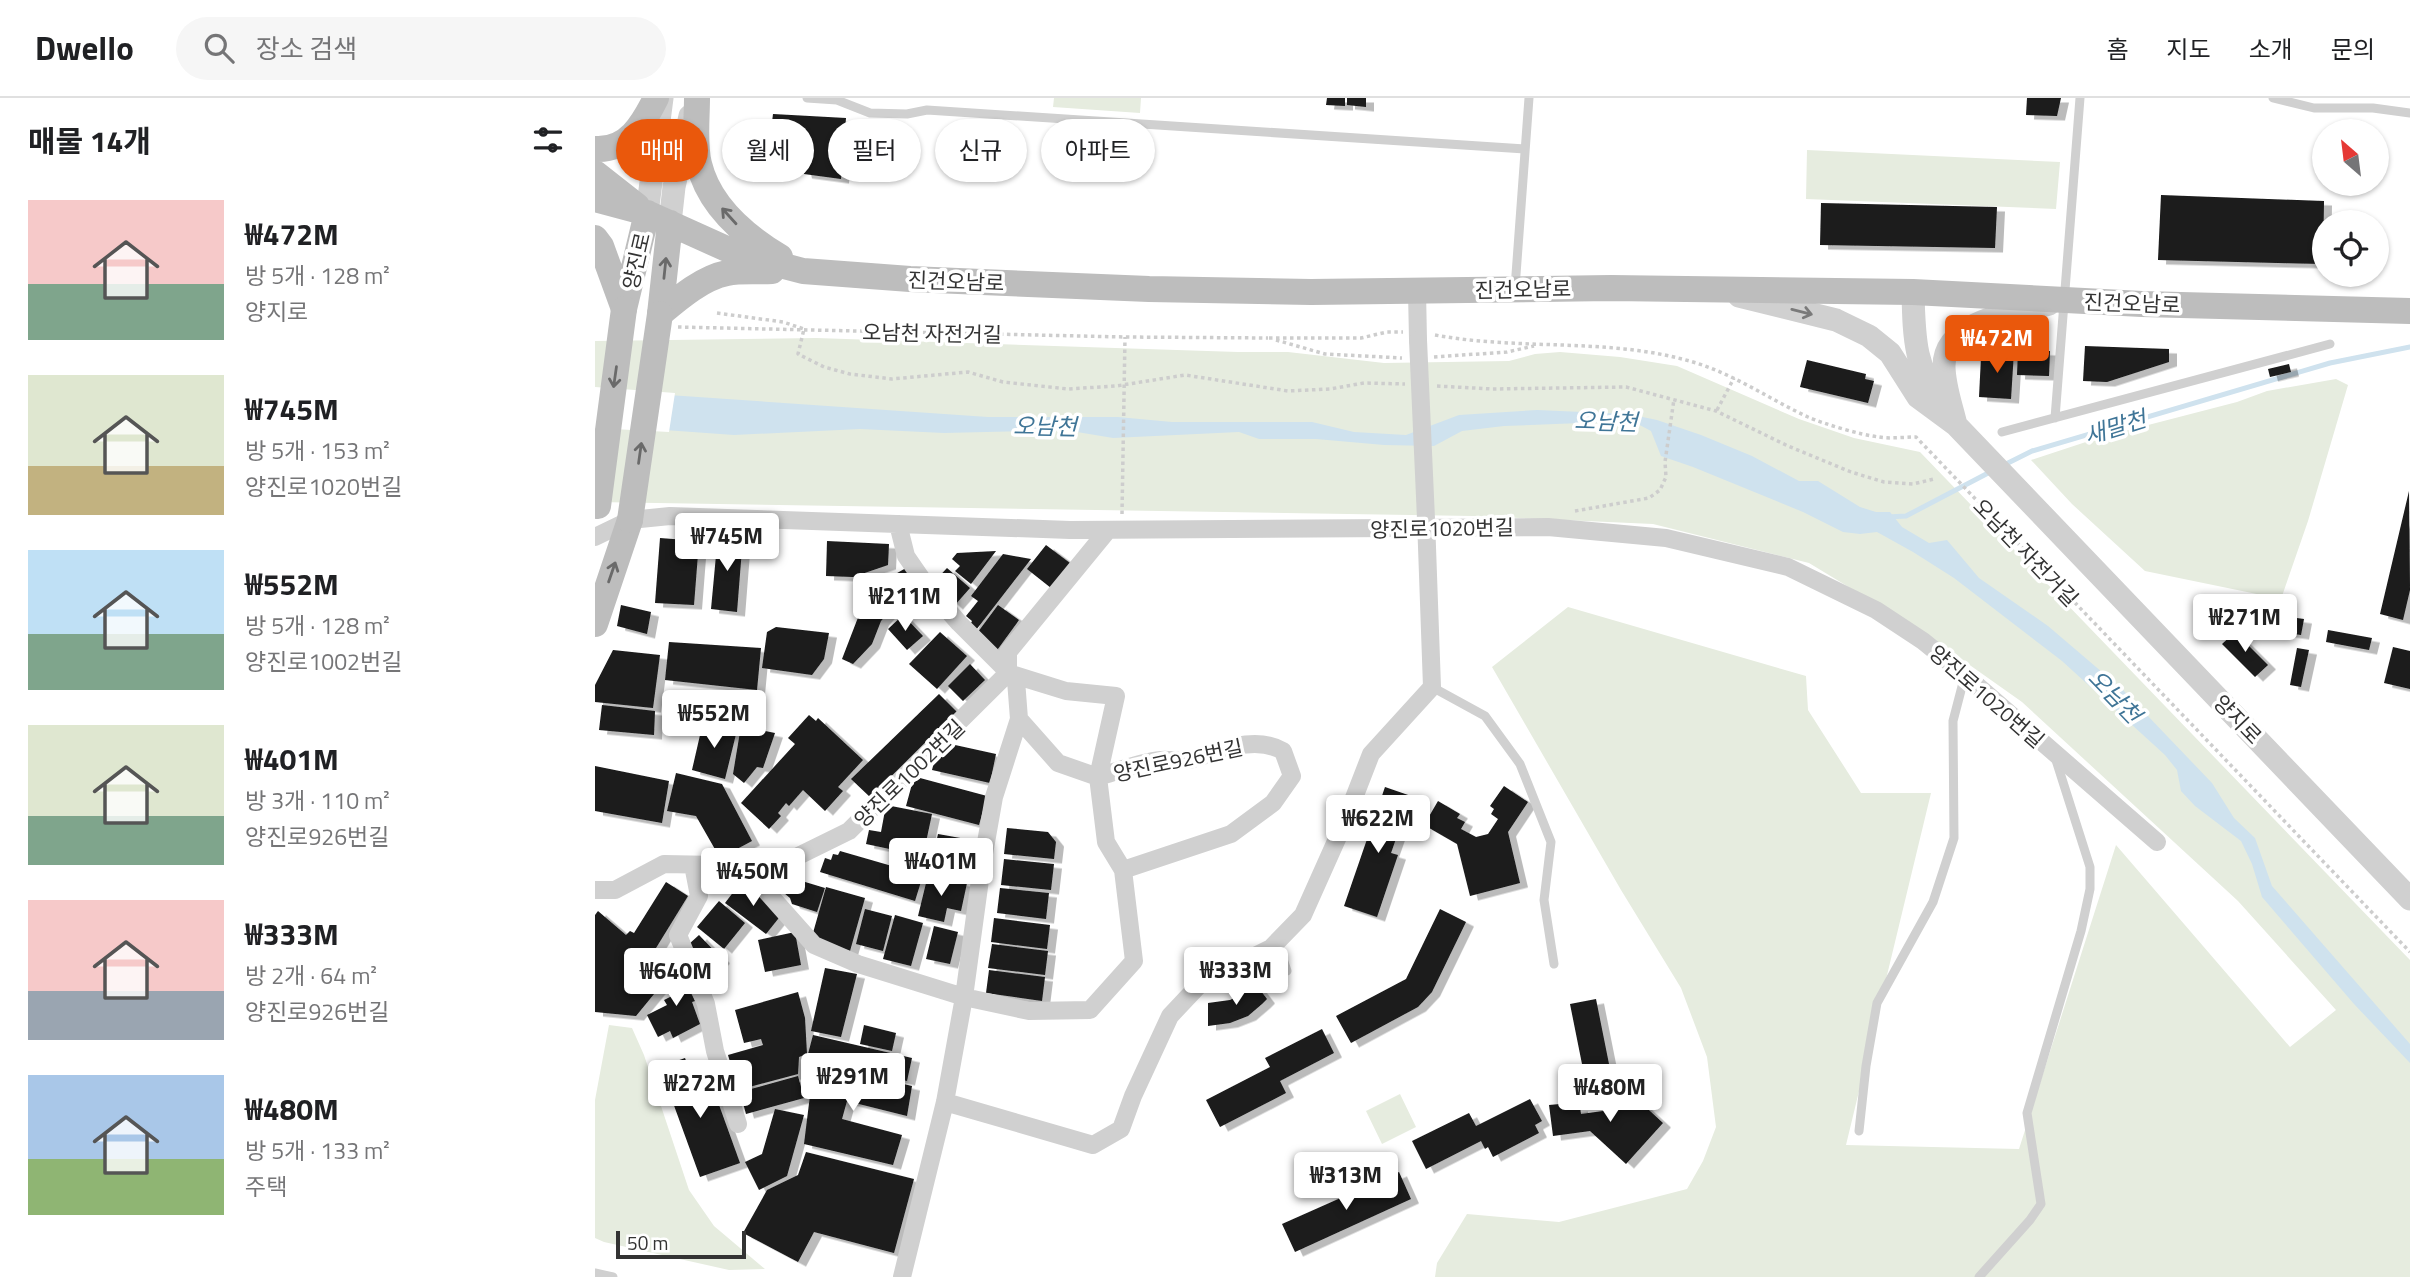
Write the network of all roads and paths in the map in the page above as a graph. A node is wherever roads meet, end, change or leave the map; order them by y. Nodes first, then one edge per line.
1 (656, 98) edge
2 (662, 98) edge
3 (695, 98) edge
4 (807, 98) edge
5 (1528, 98) edge
6 (2080, 98) edge
7 (2276, 98) edge
8 (2410, 113) edge
9 (595, 149) edge
10 (1525, 149) junction
11 (595, 173) edge
12 (595, 199) edge
13 (659, 218) junction
14 (597, 245) edge
15 (803, 271) junction
16 (1514, 289) junction
17 (1712, 289) junction
18 (1417, 291) junction
19 (1913, 292) junction
20 (2064, 300) junction
21 (624, 309) junction
22 (2410, 311) edge
23 (717, 313) dead end
24 (666, 321) junction
25 (804, 330) junction
26 (1418, 336) junction
27 (1125, 337) junction
28 (1269, 338) junction
29 (2330, 344) dead end
30 (1539, 345) junction
31 (1433, 357) dead end
32 (1409, 358) dead end
33 (1734, 378) junction
34 (1124, 384) junction
35 (1406, 384) dead end
36 (1433, 386) dead end
37 (1674, 399) junction
38 (1716, 411) junction
39 (2055, 418) junction
40 (1956, 425) junction
41 (2002, 432) dead end
42 (1934, 479) dead end
43 (596, 511) edge
44 (630, 520) junction
45 (898, 524) junction
46 (1426, 524) junction
47 (1548, 527) junction
48 (1114, 530) junction
49 (595, 537) edge
50 (595, 624) edge
51 (1008, 673) junction
52 (1965, 675) junction
53 (1432, 687) junction
54 (1019, 719) junction
55 (2054, 754) junction
56 (1098, 777) junction
57 (2157, 842) dead end
58 (693, 864) junction
59 (742, 864) junction
60 (1123, 870) junction
61 (595, 890) edge
62 (2410, 899) edge
63 (1277, 941) junction
64 (2410, 952) edge
65 (1554, 964) dead end
66 (1287, 971) dead end
67 (964, 997) junction
68 (945, 1102) junction
69 (737, 1124) dead end
70 (1859, 1131) dead end
71 (595, 1273) edge
72 (906, 1276) edge
73 (613, 1277) edge
74 (1979, 1277) edge

1 - 9 main road
2 - 13 street
3 - 13 street
15 -> 3 main road
4 - 10 lane
5 - 10 lane
6 - 20 lane
7 - 8 lane
10 - 16 lane
11 - 13 main road, 진건오남로
12 - 13 main road, 진건오남로
13 - 15 main road, 진건오남로
13 - 21 main road, 양진로
24 -> 13 main road, 양진로
14 - 21 main road
15 - 18 main road, 진건오남로
15 - 24 main road
16 - 17 main road, 진건오남로
16 - 18 main road, 진건오남로
17 - 19 main road, 진건오남로
17 -> 40 street
18 - 26 street
19 - 20 main road, 진건오남로
19 - 40 street
20 - 22 main road, 진건오남로
20 - 39 lane
20 - 40 street
21 -> 43 main road, 양진로, bridge
23 - 25 path
24 - 25 path, 오남천 자전거길
44 -> 24 main road, 양진로, bridge
25 - 27 path, 오남천 자전거길
25 - 34 path
26 - 28 path, 오남천 자전거길
26 - 30 path, 오남천 자전거길
26 - 46 street, bridge
27 - 28 path, 오남천 자전거길
27 - 34 path
28 - 32 path, 오남천 자전거길
29 - 39 lane
30 - 31 path, 오남천 자전거길
30 - 33 path, 오남천 자전거길
33 - 38 path
33 - 64 path, 오남천 자전거길
34 - 35 path
34 - 48 path
36 - 37 path
37 - 38 path
37 - 47 path
38 - 42 path
39 - 41 lane
40 - 62 street, 양지로
44 - 45 street, 양진로1020번길
44 - 49 street
50 -> 44 main road
45 - 48 street, 양진로1020번길
45 - 51 street
46 - 47 street, 양진로1020번길
46 - 48 street, 양진로1020번길
46 - 53 street
47 - 52 street, 양진로1020번길
48 - 51 street, 양진로1002번길
51 - 54 street
51 - 56 street
51 - 59 street, 양진로1002번길
52 - 55 street, 양진로1020번길
52 - 70 lane
53 - 63 street
53 - 65 lane
54 - 56 street, 양진로926번길
54 - 67 street
55 - 57 street, 양진로1020번길
55 - 74 lane
56 - 60 street, 양진로926번길
56 - 60 street, 양진로926번길
58 - 59 street, 양진로1002번길
58 - 61 street, 양진로1002번길
58 - 69 street
59 - 67 street, 양진로926번길
60 - 67 street, 양진로926번길
63 - 66 lane
63 - 68 street
67 - 68 street
68 - 72 street
71 - 73 lane

